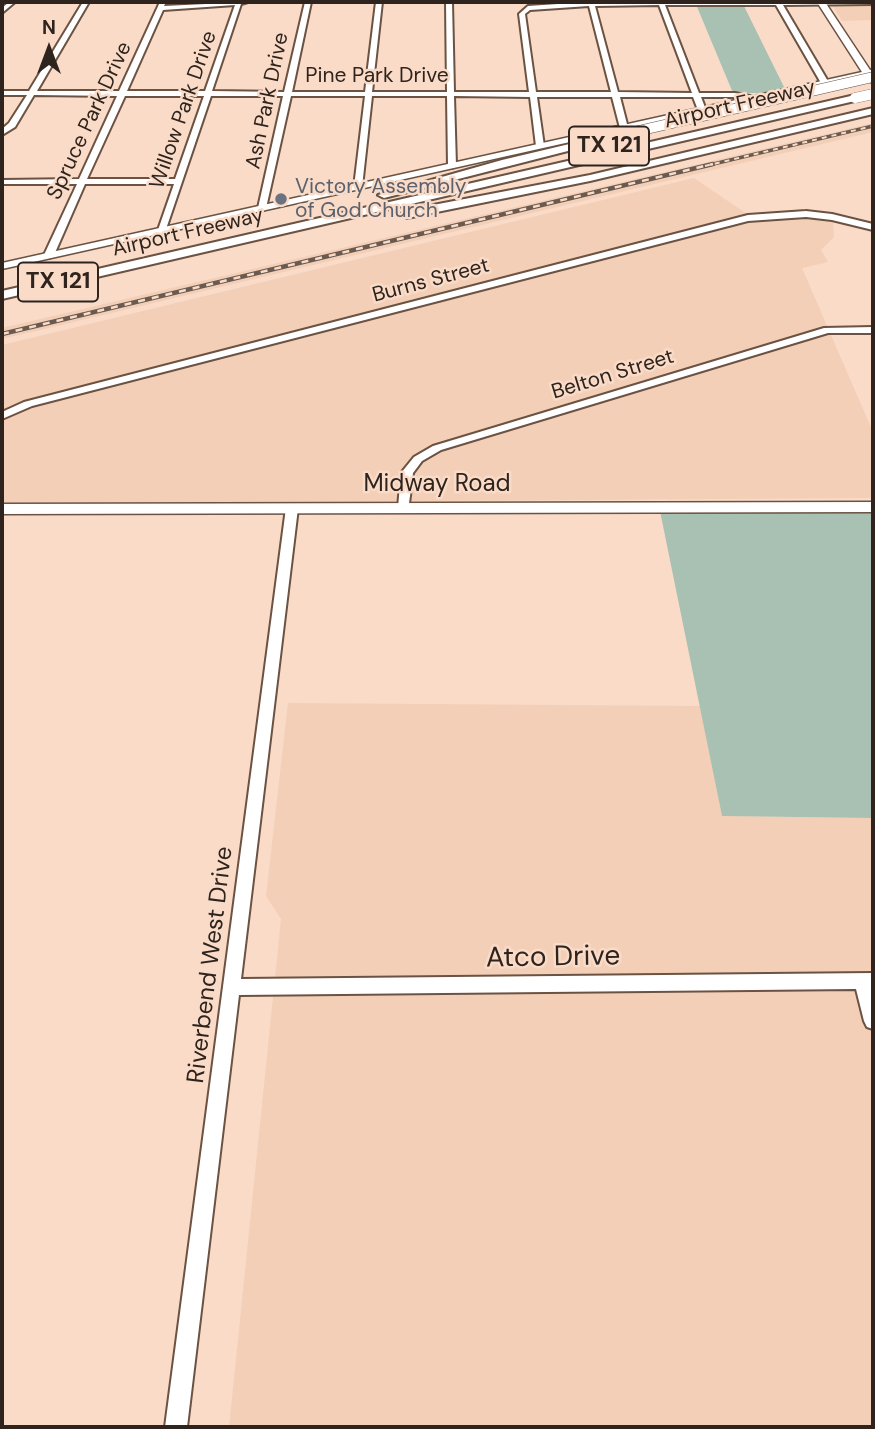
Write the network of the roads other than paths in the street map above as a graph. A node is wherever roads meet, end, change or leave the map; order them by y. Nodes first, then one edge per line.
1 (12, 2) edge
2 (86, 2) edge
3 (239, 2) edge
4 (245, 2) edge
5 (308, 2) edge
6 (379, 2) edge
7 (449, 2) edge
8 (778, 2) edge
9 (821, 2) edge
10 (873, 2) edge
11 (591, 3) edge
12 (661, 3) edge
13 (162, 5) edge
14 (2, 11) edge
15 (870, 76) edge
16 (825, 83) junction
17 (873, 86) edge
18 (2, 93) edge
19 (32, 93) junction
20 (123, 93) junction
21 (206, 93) junction
22 (288, 94) junction
23 (369, 94) junction
24 (449, 94) junction
25 (531, 94) junction
26 (873, 94) edge
27 (615, 95) junction
28 (696, 95) junction
29 (851, 95) junction
30 (752, 99) junction
31 (873, 104) edge
32 (702, 110) junction
33 (873, 111) edge
34 (624, 128) junction
35 (2, 133) edge
36 (540, 146) junction
37 (452, 166) junction
38 (177, 181) junction
39 (2, 182) edge
40 (80, 182) junction
41 (358, 187) junction
42 (453, 191) junction
43 (369, 200) junction
44 (262, 208) junction
45 (873, 227) edge
46 (162, 230) junction
47 (48, 255) junction
48 (2, 266) edge
49 (114, 270) junction
50 (2, 284) edge
51 (2, 295) edge
52 (873, 330) edge
53 (2, 416) edge
54 (873, 507) edge
55 (292, 508) junction
56 (404, 508) junction
57 (2, 509) edge
58 (867, 981) edge
59 (232, 987) junction
60 (873, 1021) edge
61 (176, 1427) edge

1 - 14 street
2 - 19 street
3 - 4 street
3 - 13 street
3 - 21 street, Willow Park Drive
5 - 22 street, Ash Park Drive
6 - 23 street
7 - 24 street
8 - 9 street
8 - 12 street
8 - 16 street
9 - 10 street
9 - 15 main road
11 - 12 street
11 - 25 street
11 - 27 street
12 - 28 street
13 - 20 street, Spruce Park Drive
15 - 16 main road, Airport Freeway
15 - 26 main road
15 - 43 highway, bridge
16 - 30 main road, Airport Freeway
17 - 29 highway, Airport Freeway / TX 121
18 - 19 street, Pine Park Drive
19 - 20 street, Pine Park Drive
19 - 35 street
20 - 21 street, Pine Park Drive
20 - 40 street, Spruce Park Drive
21 - 22 street, Pine Park Drive
21 - 38 street, Willow Park Drive
22 - 23 street, Pine Park Drive
22 - 44 street, Ash Park Drive
23 - 24 street, Pine Park Drive
23 - 41 street
24 - 25 street, Pine Park Drive
24 - 37 street
25 - 27 street, Pine Park Drive
25 - 36 street
26 - 29 highway, Airport Freeway / TX 121, bridge
27 - 28 street, Pine Park Drive
27 - 34 street
28 - 30 street, Pine Park Drive
28 - 32 street
29 - 42 highway, Airport Freeway / TX 121
29 - 43 highway, Airport Freeway / TX 121
30 - 32 main road, Airport Freeway
31 - 42 highway
32 - 34 main road, Airport Freeway
33 - 49 highway
34 - 36 main road, Airport Freeway
36 - 37 main road, Airport Freeway
37 - 41 main road, Airport Freeway
38 - 40 street
38 - 46 street, Willow Park Drive
39 - 40 street
40 - 47 street, Spruce Park Drive
41 - 44 main road, Airport Freeway
42 - 49 highway, Airport Freeway / TX 121
43 - 50 highway, Airport Freeway / TX 121
44 - 46 main road, Airport Freeway
45 - 53 street, Burns Street
46 - 47 main road, Airport Freeway
47 - 48 main road, Airport Freeway
49 - 51 highway, Airport Freeway / TX 121
52 - 56 street, Belton Street
54 - 56 main road, Midway Road
55 - 56 main road, Midway Road
55 - 57 main road, Midway Road
55 - 59 street, Riverbend West Drive
58 - 59 street, Atco Drive
58 - 60 street
59 - 61 street, Riverbend West Drive

